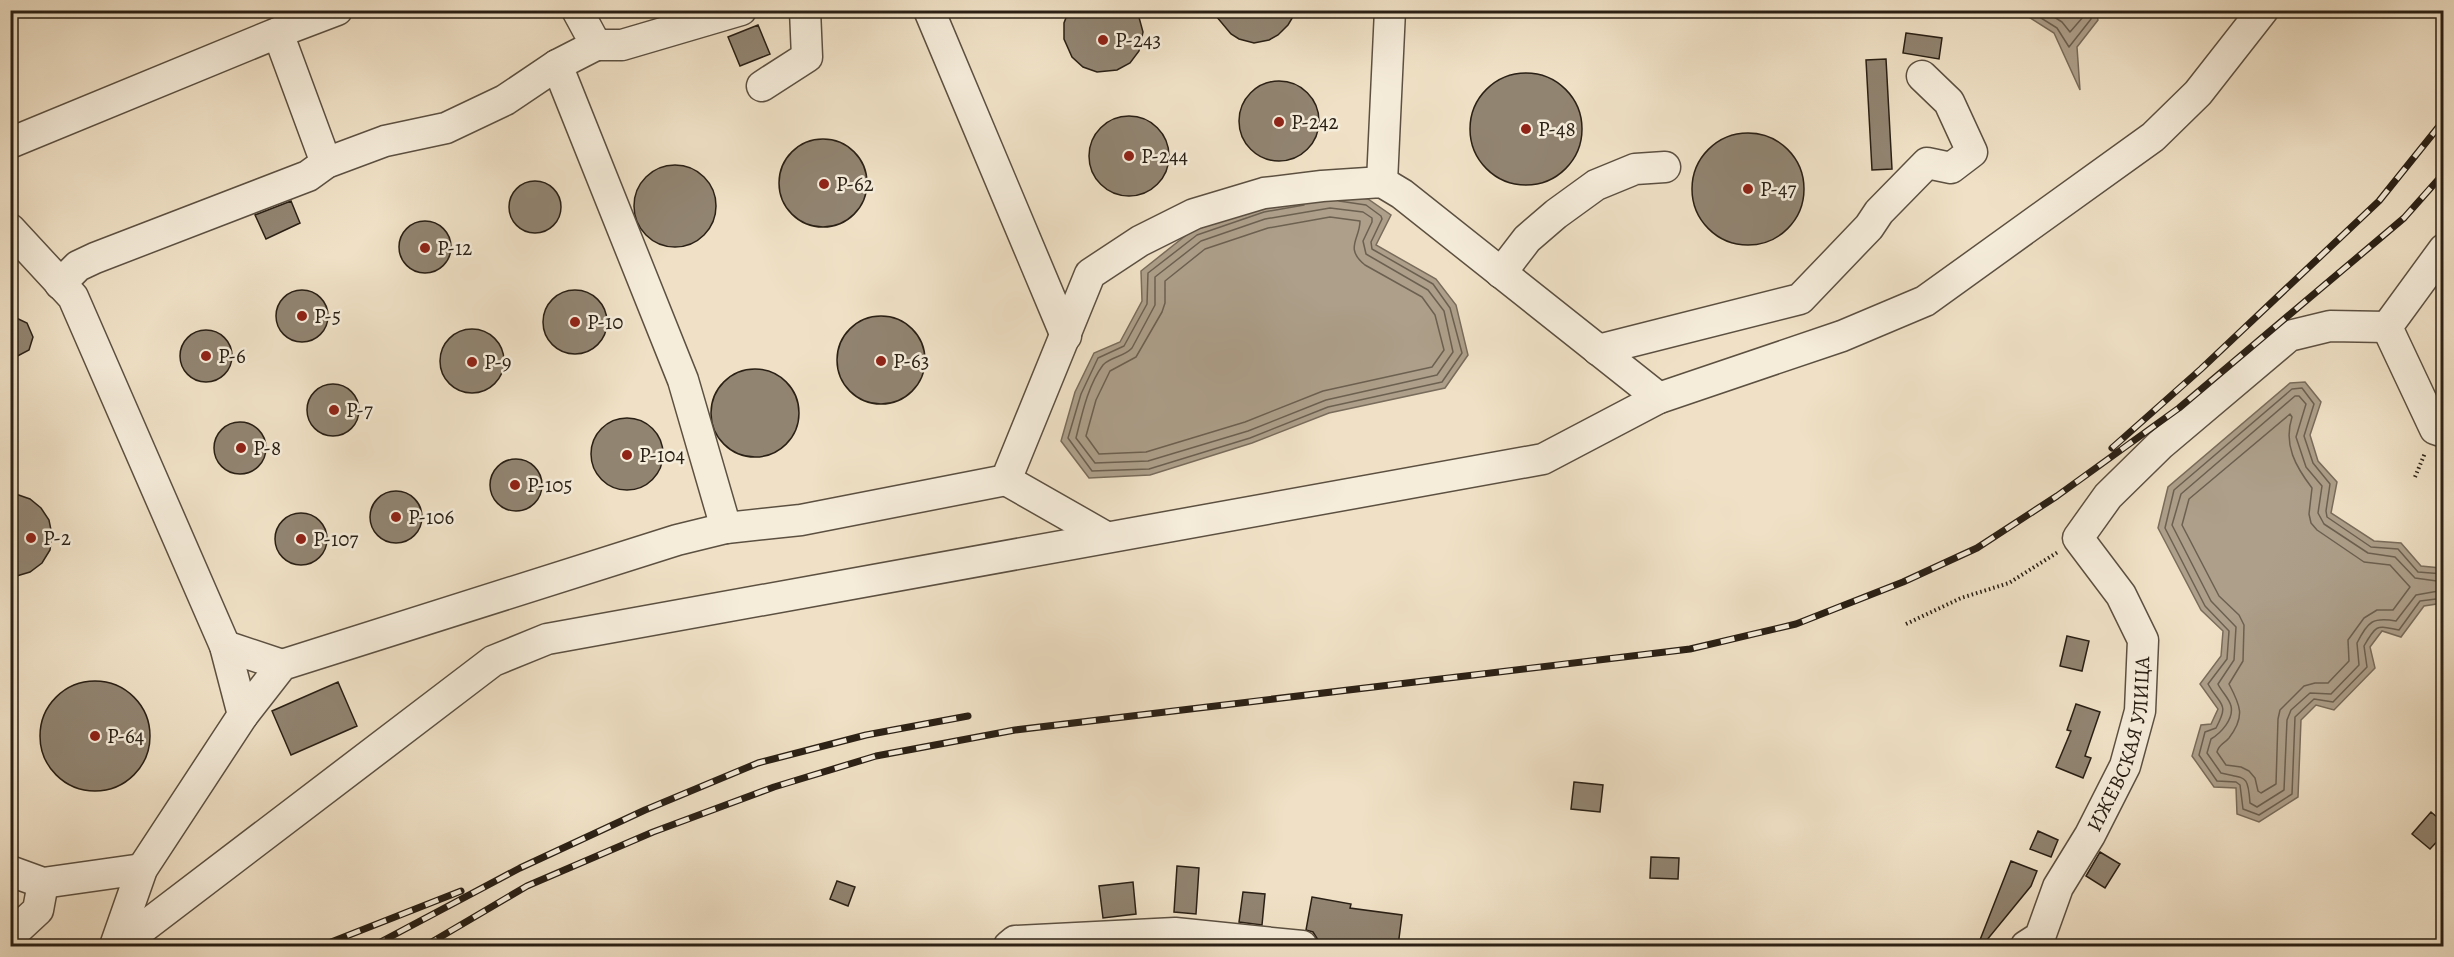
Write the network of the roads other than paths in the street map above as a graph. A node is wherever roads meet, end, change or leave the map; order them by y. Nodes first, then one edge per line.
1 (337, 10) edge
2 (577, 10) edge
3 (741, 10) edge
4 (805, 10) edge
5 (928, 10) edge
6 (1390, 10) edge
7 (2263, 10) edge
8 (282, 24) edge
9 (596, 45) junction
10 (557, 64) junction
11 (1922, 76) dead end
12 (762, 86) dead end
13 (10, 143) edge
14 (326, 163) junction
15 (1665, 167) dead end
16 (1382, 182) junction
17 (10, 228) edge
18 (2444, 249) edge
19 (1501, 273) junction
20 (60, 284) junction
21 (2386, 327) junction
22 (1066, 336) junction
23 (1598, 351) junction
24 (1659, 398) junction
25 (2439, 430) edge
26 (1006, 480) junction
27 (726, 528) junction
28 (1106, 537) junction
29 (225, 646) junction
30 (282, 665) junction
31 (243, 715) junction
32 (142, 869) junction
33 (10, 871) edge
34 (43, 883) junction
35 (10, 936) edge
36 (2036, 944) edge
37 (117, 946) edge
38 (1009, 946) edge
39 (1302, 946) edge

1 - 8 street
2 - 9 street
3 - 9 street
4 - 12 street
5 - 22 street
6 - 16 street
7 - 24 street
8 - 13 street
8 - 14 street
9 - 10 street
10 - 14 street
10 - 27 street
11 - 23 street
14 - 20 street
15 - 19 street
16 - 19 street
16 - 22 street
17 - 20 street
18 - 21 street
19 - 23 street
20 - 29 street
21 - 25 street
21 - 36 street, ИЖЕВСКАЯ УЛИЦА
22 - 26 street
23 - 24 street
24 - 28 street
26 - 27 street
26 - 28 street
27 - 30 street
28 - 37 street
29 - 30 street
29 - 31 street
30 - 31 street
31 - 32 street
32 - 34 street
32 - 37 street
33 - 34 street
34 - 35 street
38 - 39 street

